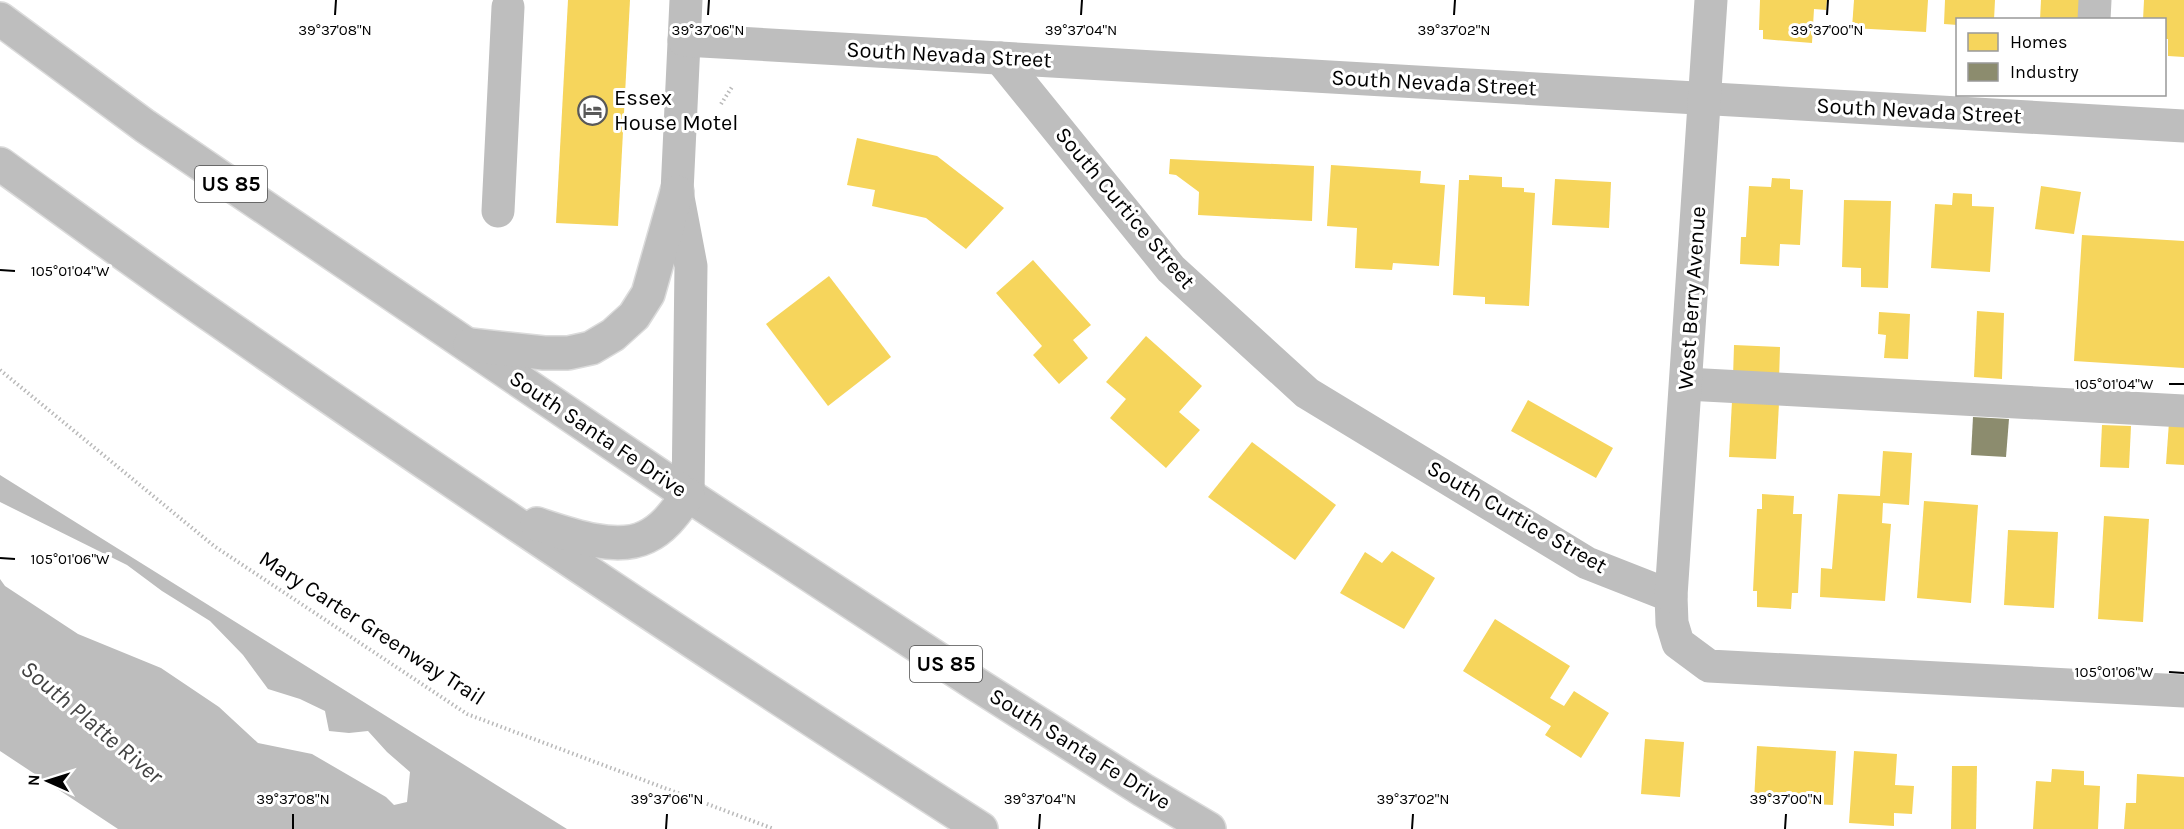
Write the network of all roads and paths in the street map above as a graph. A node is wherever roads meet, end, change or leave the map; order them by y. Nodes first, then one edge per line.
1 (686, 0) edge
2 (1711, 0) edge
3 (2095, 0) edge
4 (508, 7) dead end
5 (0, 18) edge
6 (2094, 18) edge
7 (684, 39) junction
8 (1000, 58) junction
9 (1705, 99) junction
10 (2090, 108) edge
11 (2184, 126) edge
12 (0, 164) edge
13 (677, 192) junction
14 (498, 211) dead end
15 (466, 344) junction
16 (0, 370) edge
17 (1686, 384) junction
18 (2184, 411) edge
19 (687, 495) junction
20 (496, 509) junction
21 (1671, 596) junction
22 (2184, 691) edge
23 (774, 829) edge
24 (981, 829) edge
25 (1209, 829) edge

1 - 7 main road
2 - 9 main road, West Berry Avenue
3 - 6 main road
4 - 14 main road
5 - 15 main road, South Santa Fe Drive / US 85
7 - 8 main road, South Nevada Street
7 - 13 main road
8 - 9 main road, South Nevada Street
8 - 21 main road, South Curtice Street
9 - 10 main road, South Nevada Street
9 - 17 main road, West Berry Avenue
10 - 11 main road, South Nevada Street
12 - 20 main road
13 - 15 main road
13 - 19 main road
15 - 19 main road, South Santa Fe Drive / US 85
16 - 23 path, Mary Carter Greenway Trail
17 - 18 main road
17 - 21 main road, West Berry Avenue
19 - 20 main road
19 - 25 main road, South Santa Fe Drive / US 85
20 - 24 main road
21 - 22 main road

